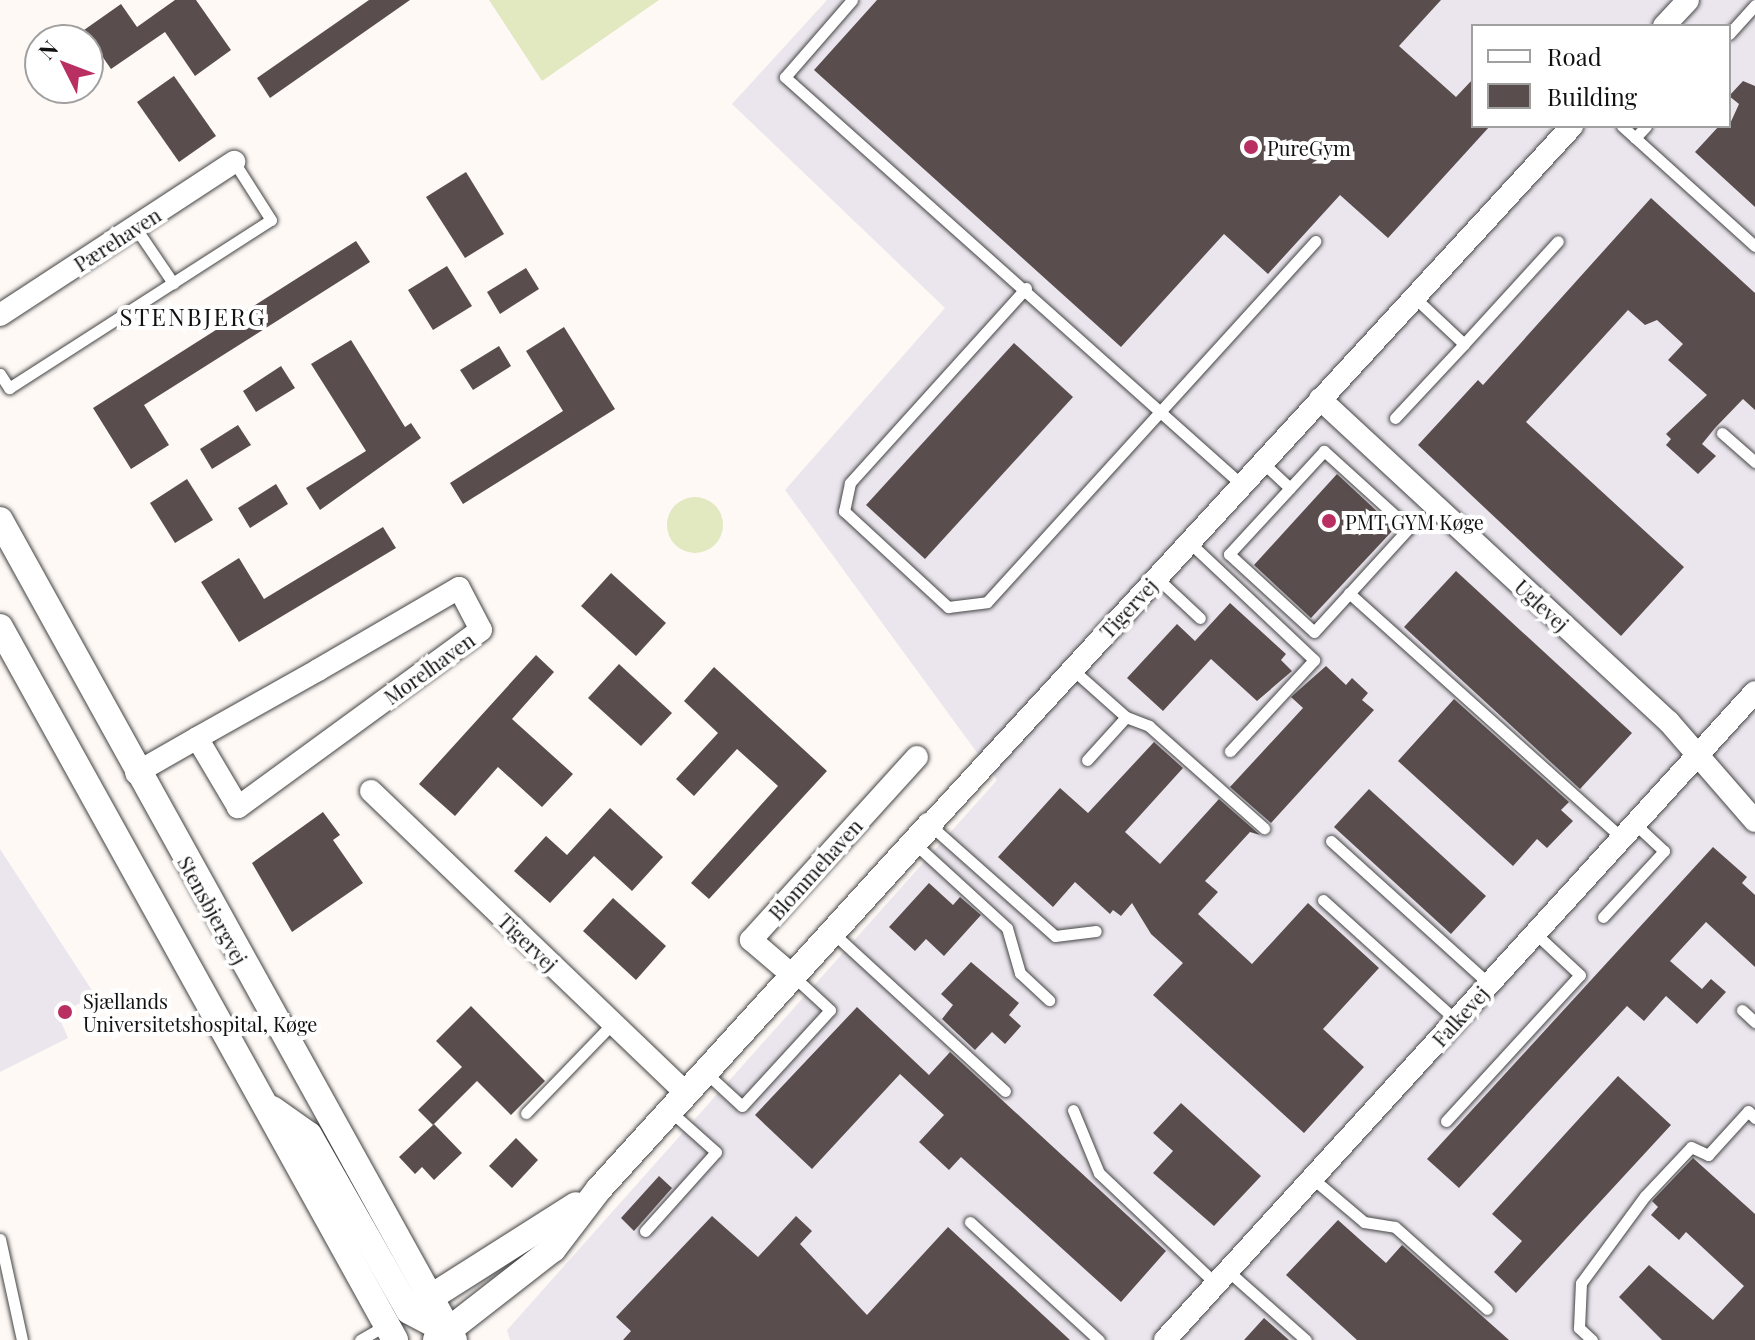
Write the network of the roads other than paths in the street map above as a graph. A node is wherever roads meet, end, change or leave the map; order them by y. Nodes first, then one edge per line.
1 (852, 0) edge
2 (1688, 0) edge
3 (1755, 5) edge
4 (1666, 24) edge
5 (1731, 32) edge
6 (1570, 128) edge
7 (1624, 128) edge
8 (1644, 128) edge
9 (1635, 138) junction
10 (234, 162) joint
11 (135, 227) junction
12 (1316, 241) dead end
13 (1558, 241) dead end
14 (1755, 246) edge
15 (173, 283) junction
16 (1026, 288) junction
17 (1414, 297) junction
18 (0, 315) edge
19 (1464, 344) junction
20 (0, 374) edge
21 (1320, 399) junction
22 (1162, 412) junction
23 (1395, 418) dead end
24 (1722, 433) dead end
25 (1262, 462) junction
26 (1755, 462) edge
27 (1241, 484) junction
28 (1290, 488) junction
29 (0, 520) edge
30 (1189, 542) junction
31 (1156, 577) junction
32 (1349, 593) junction
33 (1200, 618) dead end
34 (0, 627) edge
35 (1072, 669) junction
36 (1755, 692) edge
37 (1126, 717) junction
38 (197, 738) junction
39 (1230, 751) dead end
40 (1697, 754) junction
41 (917, 757) dead end
42 (1087, 760) dead end
43 (136, 773) junction
44 (371, 791) dead end
45 (1755, 821) edge
46 (1264, 828) dead end
47 (1628, 831) junction
48 (922, 834) junction
49 (1331, 841) dead end
50 (1323, 900) dead end
51 (1603, 917) dead end
52 (1096, 931) dead end
53 (832, 932) junction
54 (1535, 933) junction
55 (792, 975) junction
56 (1489, 984) junction
57 (1049, 1000) dead end
58 (1742, 1010) dead end
59 (1456, 1020) junction
60 (1755, 1022) edge
61 (613, 1023) junction
62 (705, 1072) junction
63 (1005, 1091) dead end
64 (677, 1101) junction
65 (1073, 1110) dead end
66 (526, 1113) dead end
67 (1755, 1118) edge
68 (1446, 1121) dead end
69 (1312, 1178) junction
70 (599, 1189) junction
71 (970, 1222) dead end
72 (645, 1231) dead end
73 (0, 1239) edge
74 (1222, 1278) junction
75 (1487, 1309) dead end
76 (405, 1319) edge
77 (446, 1337) edge
78 (22, 1340) edge
79 (360, 1340) edge
80 (416, 1340) edge
81 (1099, 1340) edge
82 (1165, 1340) edge
83 (1306, 1340) edge
84 (1592, 1340) edge

1 - 16 lane
2 - 4 street
3 - 5 lane
6 - 17 street, Tigervej
7 - 9 lane
8 - 9 lane
9 - 14 lane
10 - 11 street, Pærehaven
10 - 15 lane
11 - 15 lane
11 - 18 street, Pærehaven
12 - 22 lane
13 - 19 lane
15 - 20 lane
16 - 22 lane
16 - 22 lane
17 - 19 lane
17 - 21 street, Tigervej
19 - 23 lane
21 - 25 street, Tigervej
21 - 40 street, Uglevej
22 - 27 lane
24 - 26 lane
25 - 27 street, Tigervej
25 - 28 lane
27 - 30 street, Tigervej
28 - 32 lane
28 - 32 lane
29 - 43 street, Stensbjergvej
30 - 31 street, Tigervej
30 - 39 lane
31 - 33 lane
31 - 35 street, Tigervej
32 - 47 lane
34 - 76 street, Stensbjergvej
35 - 37 lane
35 - 48 street, Tigervej
36 - 40 street, Falkevej
37 - 42 lane
37 - 46 lane
38 - 38 street, Morelhaven
38 - 43 street, Morelhaven
40 - 45 street, Uglevej
40 - 47 street, Falkevej
41 - 55 street, Blommehaven
43 - 76 street, Stensbjergvej
44 - 61 street, Tigervej
47 - 51 lane
47 - 54 street, Falkevej
48 - 52 lane
48 - 53 street, Tigervej
48 - 57 lane
49 - 56 lane
50 - 59 lane
53 - 55 street, Tigervej
53 - 63 lane
54 - 56 street, Falkevej
54 - 68 lane
55 - 62 street, Tigervej
55 - 62 lane
56 - 59 street, Falkevej
58 - 60 lane
59 - 69 street, Falkevej
61 - 64 street, Tigervej
61 - 66 lane
62 - 64 street, Tigervej
64 - 70 street, Tigervej
64 - 72 lane
65 - 74 lane
67 - 84 lane
69 - 74 street, Falkevej
69 - 75 lane
70 - 76 street, Tigervej
70 - 77 street, Tigervej
71 - 81 lane
73 - 78 lane
74 - 82 street, Falkevej
74 - 83 lane
76 - 77 street, Stensbjergvej
76 - 79 lane
76 - 80 street

